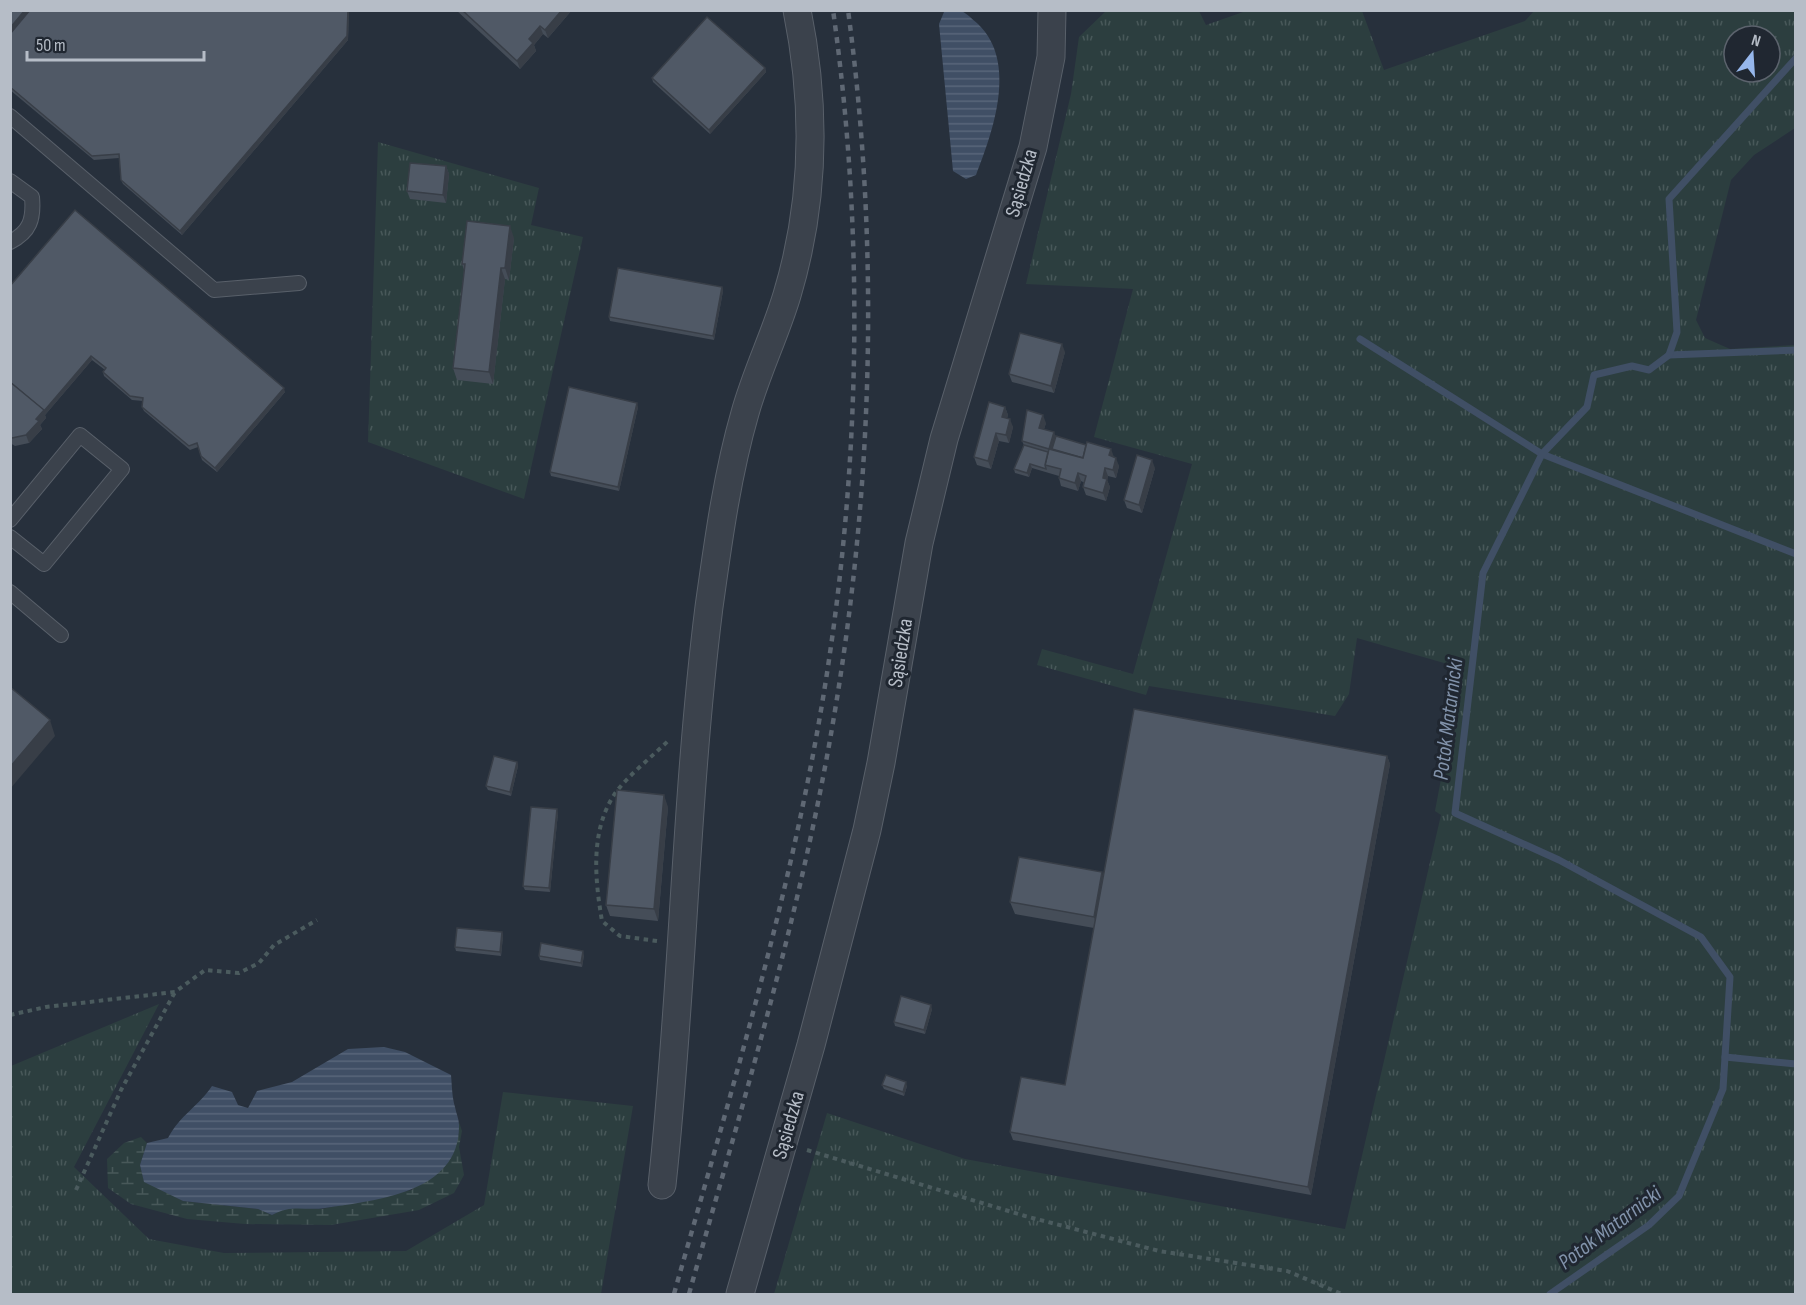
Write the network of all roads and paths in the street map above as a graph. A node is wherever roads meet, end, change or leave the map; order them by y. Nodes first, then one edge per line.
1 (796, 10) edge
2 (1052, 10) edge
3 (10, 116) edge
4 (10, 181) edge
5 (10, 242) edge
6 (299, 283) dead end
7 (10, 520) edge
8 (10, 537) edge
9 (10, 592) edge
10 (62, 635) dead end
11 (672, 737) dead end
12 (317, 920) dead end
13 (681, 941) junction
14 (175, 992) junction
15 (10, 1015) edge
16 (783, 1142) junction
17 (662, 1185) dead end
18 (76, 1190) dead end
19 (740, 1294) edge
20 (1342, 1294) edge

1 - 13 street
2 - 16 street, Sąsiedzka
3 - 6 lane
4 - 5 lane
7 - 8 lane
9 - 10 lane
11 - 13 path
12 - 14 path
13 - 17 street
14 - 15 path
14 - 18 path
16 - 19 street, Sąsiedzka
16 - 20 path

